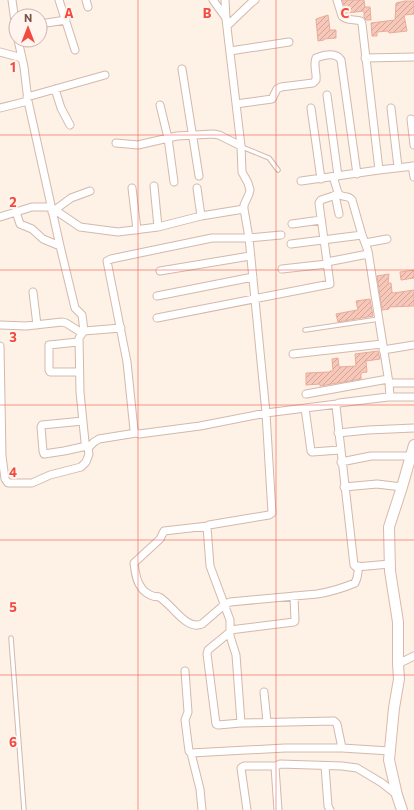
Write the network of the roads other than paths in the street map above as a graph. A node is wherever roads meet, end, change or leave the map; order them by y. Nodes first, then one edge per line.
1 (58, 0) edge
2 (213, 0) edge
3 (225, 0) edge
4 (255, 0) edge
5 (337, 0) edge
6 (66, 20) junction
7 (227, 22) junction
8 (48, 23) edge
9 (289, 42) dead end
10 (20, 48) edge
11 (75, 50) dead end
12 (230, 51) junction
13 (0, 52) edge
14 (414, 57) edge
15 (22, 58) junction
16 (365, 58) junction
17 (182, 70) dead end
18 (105, 74) dead end
19 (55, 88) junction
20 (327, 94) dead end
21 (28, 99) junction
22 (160, 104) dead end
23 (236, 104) junction
24 (0, 108) edge
25 (311, 108) dead end
26 (391, 108) dead end
27 (411, 119) dead end
28 (70, 125) dead end
29 (192, 135) junction
30 (168, 138) junction
31 (116, 143) dead end
32 (414, 145) edge
33 (241, 146) junction
34 (413, 166) edge
35 (398, 168) junction
36 (278, 170) dead end
37 (379, 170) junction
38 (358, 174) junction
39 (199, 176) dead end
40 (336, 176) junction
41 (414, 176) edge
42 (321, 178) junction
43 (174, 182) dead end
44 (301, 182) dead end
45 (154, 186) dead end
46 (132, 188) dead end
47 (197, 188) dead end
48 (90, 191) dead end
49 (337, 195) junction
50 (244, 209) junction
51 (53, 210) junction
52 (16, 212) junction
53 (340, 214) dead end
54 (201, 216) junction
55 (0, 217) edge
56 (321, 220) junction
57 (292, 224) dead end
58 (158, 227) junction
59 (137, 230) junction
60 (281, 235) dead end
61 (362, 235) junction
62 (249, 238) junction
63 (387, 238) dead end
64 (324, 239) junction
65 (365, 243) junction
66 (291, 244) dead end
67 (60, 246) junction
68 (368, 254) junction
69 (250, 256) junction
70 (327, 263) junction
71 (282, 270) dead end
72 (160, 271) dead end
73 (253, 277) junction
74 (33, 292) dead end
75 (157, 296) dead end
76 (255, 298) junction
77 (157, 318) dead end
78 (378, 318) junction
79 (0, 325) edge
80 (37, 325) junction
81 (121, 328) junction
82 (305, 330) dead end
83 (83, 332) junction
84 (78, 342) junction
85 (414, 344) edge
86 (0, 346) edge
87 (383, 347) junction
88 (293, 354) dead end
89 (79, 372) junction
90 (0, 373) edge
91 (388, 381) junction
92 (414, 383) edge
93 (306, 394) dead end
94 (390, 397) junction
95 (414, 397) edge
96 (337, 404) junction
97 (305, 408) junction
98 (266, 413) junction
99 (83, 421) junction
100 (1, 426) edge
101 (414, 428) edge
102 (136, 433) junction
103 (338, 433) junction
104 (414, 445) edge
105 (87, 447) junction
106 (340, 450) junction
107 (410, 456) junction
108 (341, 462) junction
109 (4, 484) edge
110 (344, 487) junction
111 (402, 487) junction
112 (208, 526) junction
113 (390, 564) junction
114 (359, 566) junction
115 (294, 596) junction
116 (224, 605) junction
117 (230, 631) junction
118 (11, 638) dead end
119 (414, 656) edge
120 (398, 664) junction
121 (185, 671) dead end
122 (264, 692) dead end
123 (266, 722) junction
124 (241, 723) junction
125 (342, 748) junction
126 (390, 751) junction
127 (191, 753) junction
128 (276, 766) junction
129 (325, 766) junction
130 (397, 795) junction
131 (24, 810) edge
132 (202, 810) edge
133 (247, 810) edge
134 (278, 810) edge
135 (330, 810) edge
136 (402, 810) edge

1 - 6 street
2 - 7 street
3 - 7 street
4 - 7 street
5 - 16 street
6 - 8 street
6 - 11 street
7 - 12 street
9 - 12 street
10 - 15 street
12 - 23 street
13 - 15 street
14 - 16 street
15 - 21 street
16 - 37 street
17 - 29 street
18 - 19 street
19 - 21 street
19 - 28 street
20 - 40 street
21 - 24 street
21 - 51 street
22 - 30 street
23 - 33 street
23 - 38 street
25 - 42 street
26 - 35 street
27 - 32 street
29 - 30 street
29 - 33 street
29 - 39 street
30 - 31 street
30 - 43 street
33 - 36 lane
33 - 50 street
34 - 35 street
34 - 41 street
35 - 37 street
37 - 38 street
38 - 40 street
40 - 42 street
40 - 49 street
42 - 44 street
45 - 58 street
46 - 59 street
47 - 54 street
48 - 51 street
49 - 53 street
49 - 56 street
49 - 61 street
50 - 54 street
50 - 62 street
51 - 52 street
51 - 59 street
51 - 67 street
52 - 55 street
52 - 67 street
54 - 58 street
56 - 57 street
56 - 64 street
58 - 59 street
60 - 62 street
61 - 64 street
61 - 65 street
62 - 69 street
62 - 81 street
63 - 65 street
64 - 66 street
64 - 70 street
65 - 68 street
67 - 83 street
68 - 70 street
68 - 78 street
69 - 72 street
69 - 73 street
70 - 71 street
70 - 76 street
73 - 75 street
73 - 76 street
74 - 80 street
76 - 77 street
76 - 98 street
78 - 82 lane
78 - 87 street
79 - 80 street
80 - 83 street
81 - 83 street
81 - 102 street
83 - 84 street
84 - 89 street
84 - 89 street
85 - 87 street
86 - 90 street
87 - 88 street
87 - 91 street
89 - 99 street
90 - 100 street
91 - 92 street
91 - 93 street
91 - 94 street
94 - 95 street
94 - 96 street
96 - 97 street
96 - 103 street
97 - 98 street
97 - 106 street
98 - 102 street
98 - 112 street
99 - 105 street
99 - 105 street
100 - 109 street
101 - 103 street
102 - 105 street
103 - 106 street
104 - 107 street
105 - 109 street
106 - 108 street
107 - 108 street
107 - 111 street
108 - 110 street
110 - 111 street
110 - 114 street
111 - 113 street
112 - 116 street
112 - 116 street
113 - 114 street
113 - 120 street
114 - 115 street
115 - 116 street
115 - 117 street
116 - 117 street
117 - 124 street
117 - 124 street
118 - 131 lane
119 - 120 street
120 - 126 street
121 - 127 street
122 - 123 street
123 - 124 street
123 - 125 street
125 - 126 street
125 - 127 street
126 - 130 street
127 - 132 street
128 - 129 street
128 - 133 street
128 - 134 street
129 - 130 street
129 - 135 street
130 - 136 street

